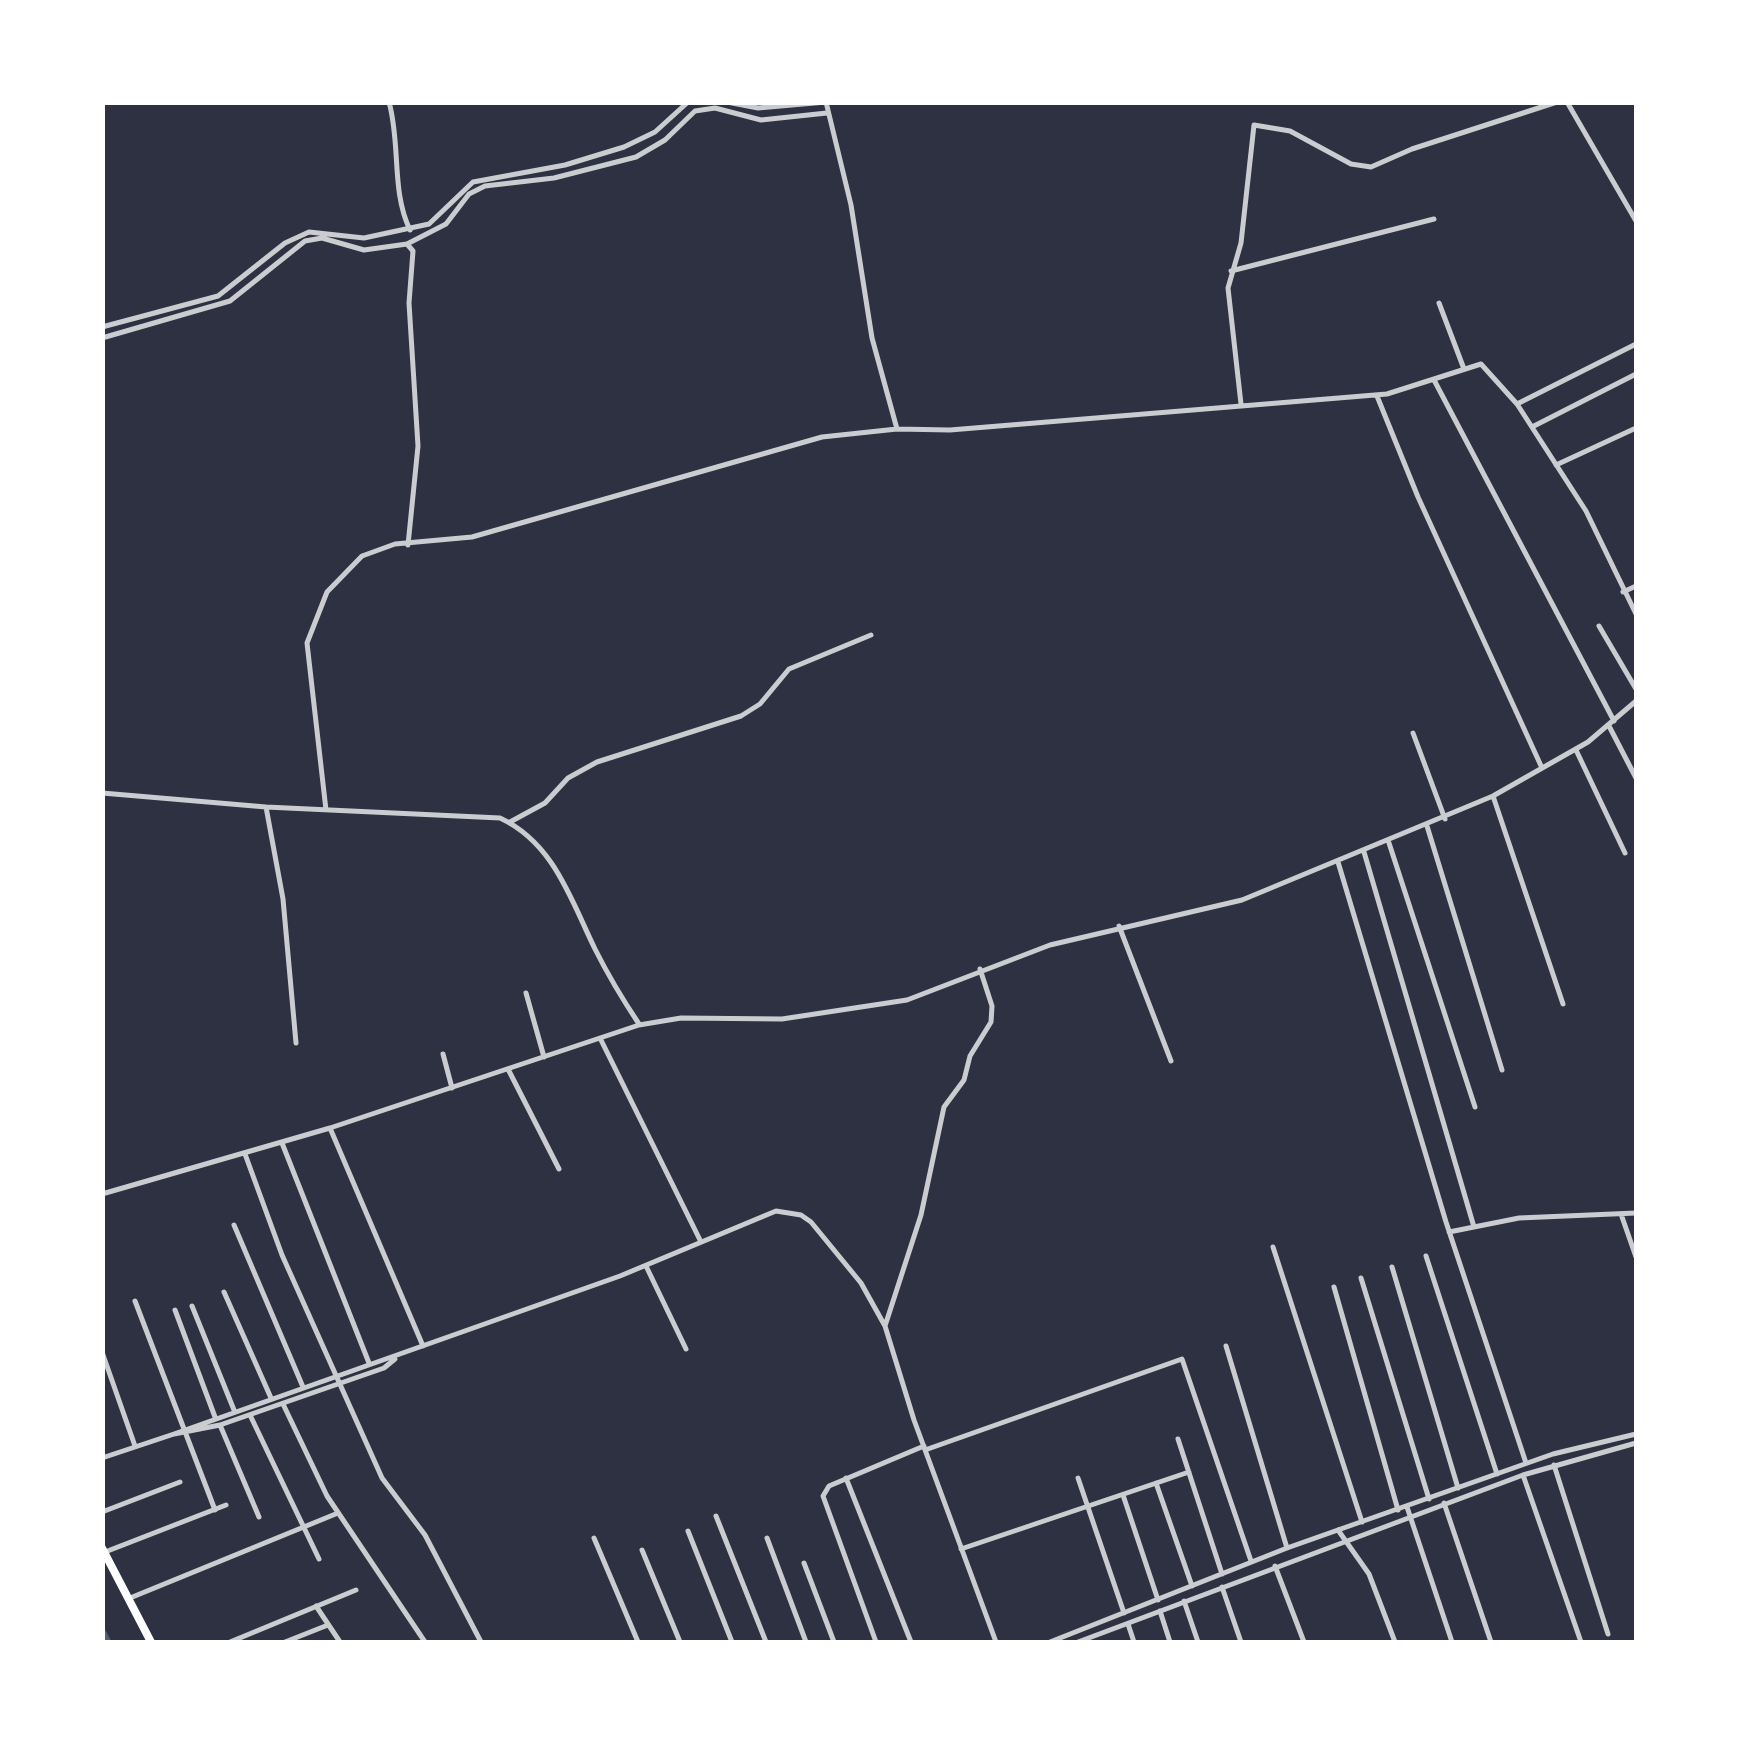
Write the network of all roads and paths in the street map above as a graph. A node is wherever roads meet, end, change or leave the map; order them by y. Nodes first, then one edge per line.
1 (389, 102) edge
2 (688, 102) edge
3 (727, 102) edge
4 (826, 102) edge
5 (1558, 102) edge
6 (1567, 102) edge
7 (827, 113) junction
8 (1434, 219) dead end
9 (1636, 220) edge
10 (410, 230) junction
11 (407, 244) junction
12 (1231, 271) junction
13 (1439, 302) dead end
14 (102, 327) edge
15 (102, 338) edge
16 (1636, 344) edge
17 (1464, 368) junction
18 (1636, 374) edge
19 (1434, 380) junction
20 (1377, 395) junction
21 (1241, 404) junction
22 (1517, 404) junction
23 (1532, 427) junction
24 (1636, 428) edge
25 (897, 430) junction
26 (1556, 466) junction
27 (408, 545) junction
28 (1636, 586) edge
29 (1623, 592) junction
30 (1636, 614) edge
31 (1599, 626) dead end
32 (871, 635) dead end
33 (1636, 689) edge
34 (1636, 701) edge
35 (1612, 724) junction
36 (1413, 733) dead end
37 (1576, 750) junction
38 (1542, 768) junction
39 (1636, 778) edge
40 (102, 792) edge
41 (1493, 796) junction
42 (266, 807) junction
43 (326, 810) junction
44 (1446, 818) junction
45 (510, 822) junction
46 (1427, 826) junction
47 (1389, 843) junction
48 (1364, 852) junction
49 (1626, 853) dead end
50 (1338, 862) junction
51 (1119, 926) junction
52 (980, 968) junction
53 (526, 992) dead end
54 (1564, 1004) dead end
55 (639, 1025) junction
56 (600, 1038) junction
57 (296, 1042) dead end
58 (443, 1054) dead end
59 (544, 1057) junction
60 (1171, 1061) dead end
61 (508, 1069) junction
62 (1502, 1070) dead end
63 (452, 1088) junction
64 (1475, 1107) dead end
65 (330, 1128) junction
66 (282, 1143) junction
67 (245, 1154) junction
68 (559, 1169) dead end
69 (102, 1194) edge
70 (1621, 1214) junction
71 (1636, 1214) edge
72 (234, 1225) dead end
73 (1474, 1226) junction
74 (1449, 1232) junction
75 (701, 1243) junction
76 (1272, 1248) dead end
77 (1426, 1256) dead end
78 (1636, 1257) edge
79 (646, 1266) junction
80 (1392, 1267) dead end
81 (1361, 1278) dead end
82 (1334, 1286) dead end
83 (224, 1292) dead end
84 (135, 1301) dead end
85 (192, 1306) dead end
86 (175, 1310) dead end
87 (886, 1326) junction
88 (1226, 1346) dead end
89 (424, 1347) junction
90 (686, 1349) dead end
91 (102, 1352) edge
92 (397, 1357) junction
93 (370, 1364) junction
94 (334, 1376) junction
95 (337, 1384) junction
96 (303, 1387) junction
97 (271, 1398) junction
98 (258, 1402) junction
99 (282, 1404) junction
100 (234, 1410) junction
101 (263, 1411) junction
102 (250, 1416) junction
103 (215, 1417) junction
104 (220, 1426) junction
105 (182, 1432) junction
106 (1636, 1434) edge
107 (1178, 1439) dead end
108 (1636, 1444) edge
109 (135, 1446) junction
110 (925, 1449) junction
111 (102, 1458) edge
112 (1526, 1463) junction
113 (1554, 1465) junction
114 (1188, 1472) junction
115 (1497, 1474) junction
116 (1523, 1474) junction
117 (846, 1478) junction
118 (1078, 1478) dead end
119 (180, 1482) dead end
120 (1156, 1483) junction
121 (1458, 1488) junction
122 (1122, 1494) junction
123 (1429, 1499) junction
124 (1444, 1503) junction
125 (226, 1505) dead end
126 (1088, 1506) junction
127 (1406, 1507) junction
128 (215, 1510) junction
129 (1398, 1510) junction
130 (102, 1512) edge
131 (338, 1513) junction
132 (716, 1516) dead end
133 (1410, 1516) junction
134 (259, 1517) dead end
135 (1362, 1522) junction
136 (304, 1527) junction
137 (1338, 1530) junction
138 (688, 1531) dead end
139 (594, 1538) dead end
140 (767, 1538) dead end
141 (1342, 1540) junction
142 (1288, 1548) junction
143 (962, 1549) junction
144 (104, 1550) edge
145 (642, 1550) dead end
146 (320, 1559) dead end
147 (1251, 1562) junction
148 (804, 1563) dead end
149 (1275, 1565) junction
150 (1222, 1574) junction
151 (1192, 1586) junction
152 (1222, 1587) junction
153 (356, 1590) dead end
154 (130, 1598) junction
155 (1158, 1600) junction
156 (1184, 1602) junction
157 (316, 1606) junction
158 (1160, 1611) junction
159 (1124, 1614) junction
160 (1128, 1624) junction
161 (328, 1625) junction
162 (1608, 1634) dead end
163 (151, 1642) edge
164 (230, 1642) edge
165 (285, 1642) edge
166 (340, 1642) edge
167 (425, 1642) edge
168 (482, 1642) edge
169 (638, 1642) edge
170 (680, 1642) edge
171 (732, 1642) edge
172 (766, 1642) edge
173 (806, 1642) edge
174 (834, 1642) edge
175 (876, 1642) edge
176 (911, 1642) edge
177 (996, 1642) edge
178 (1050, 1642) edge
179 (1078, 1642) edge
180 (1134, 1642) edge
181 (1170, 1642) edge
182 (1198, 1642) edge
183 (1241, 1642) edge
184 (1304, 1642) edge
185 (1395, 1642) edge
186 (1452, 1642) edge
187 (1491, 1642) edge
188 (1581, 1642) edge

1 - 10 street
2 - 10 street
3 - 4 street
4 - 7 street
5 - 12 street
6 - 9 street
7 - 11 street
7 - 25 street
8 - 12 street
10 - 14 street
11 - 15 street
11 - 27 street
12 - 21 street
13 - 17 street
16 - 22 street
17 - 19 street
17 - 22 street
18 - 23 street
19 - 20 street
19 - 35 street
20 - 21 street
20 - 38 street
21 - 25 street
22 - 23 street
23 - 26 street
24 - 26 street
25 - 27 street
26 - 29 street
27 - 43 street
28 - 29 street
29 - 30 street
31 - 33 street
32 - 45 street
34 - 35 street
35 - 37 street
35 - 39 street
36 - 44 street
37 - 38 street
37 - 49 street
38 - 41 street
40 - 42 street
41 - 44 street
41 - 54 street
42 - 43 street
42 - 57 street
43 - 45 street
44 - 46 street
45 - 55 street
46 - 47 street
46 - 62 street
47 - 48 street
47 - 64 street
48 - 50 street
48 - 73 street
50 - 51 street
50 - 74 street
51 - 52 street
51 - 60 street
52 - 55 street
52 - 87 street
53 - 59 street
55 - 56 street
56 - 59 street
56 - 75 street
58 - 63 street
59 - 61 street
61 - 63 street
61 - 68 street
63 - 65 street
65 - 66 street
65 - 89 street
66 - 67 street
66 - 93 street
67 - 69 street
67 - 94 street
70 - 71 street
70 - 73 street
70 - 78 street
72 - 96 street
73 - 74 street
74 - 112 street
75 - 79 street
75 - 87 street
76 - 135 street
77 - 115 street
79 - 89 street
79 - 90 street
80 - 121 street
81 - 123 street
82 - 129 street
83 - 97 street
84 - 105 street
85 - 100 street
86 - 103 street
87 - 110 street
88 - 142 street
89 - 92 street
91 - 109 street
92 - 93 street
92 - 95 street
93 - 94 street
94 - 95 street
94 - 96 street
95 - 99 street
95 - 168 street
96 - 97 street
97 - 98 street
98 - 100 street
98 - 101 street
99 - 101 street
99 - 131 street
100 - 103 street
101 - 102 street
102 - 104 street
102 - 136 street
103 - 105 street
104 - 105 street
104 - 134 street
105 - 109 street
105 - 128 street
106 - 112 street
107 - 114 street
108 - 113 street
109 - 111 street
110 - 117 street
110 - 143 street
110 - 147 street
112 - 115 street
113 - 116 street
113 - 162 street
114 - 120 street
114 - 150 street
115 - 121 street
116 - 124 street
116 - 188 street
117 - 175 street
117 - 176 street
118 - 126 street
119 - 130 street
120 - 122 street
120 - 151 street
121 - 123 street
122 - 126 street
122 - 155 street
123 - 127 street
124 - 133 street
124 - 187 street
125 - 128 street
126 - 143 street
126 - 159 street
127 - 129 street
127 - 133 street
128 - 144 street
129 - 135 street
131 - 136 street
131 - 167 street
132 - 172 street
133 - 141 street
133 - 186 street
135 - 137 street
136 - 146 street
136 - 154 street
137 - 141 street
137 - 142 street
138 - 171 street
139 - 169 street
140 - 173 street
141 - 149 street
141 - 185 street
142 - 147 street
143 - 177 street
144 - 154 main road
145 - 170 street
147 - 150 street
148 - 174 street
149 - 152 street
149 - 184 street
150 - 151 street
151 - 155 street
152 - 156 street
152 - 183 street
153 - 157 street
154 - 163 main road
155 - 159 street
156 - 158 street
156 - 182 street
157 - 161 street
157 - 164 street
158 - 160 street
158 - 181 street
159 - 178 street
160 - 179 street
160 - 180 street
161 - 165 street
161 - 166 street

